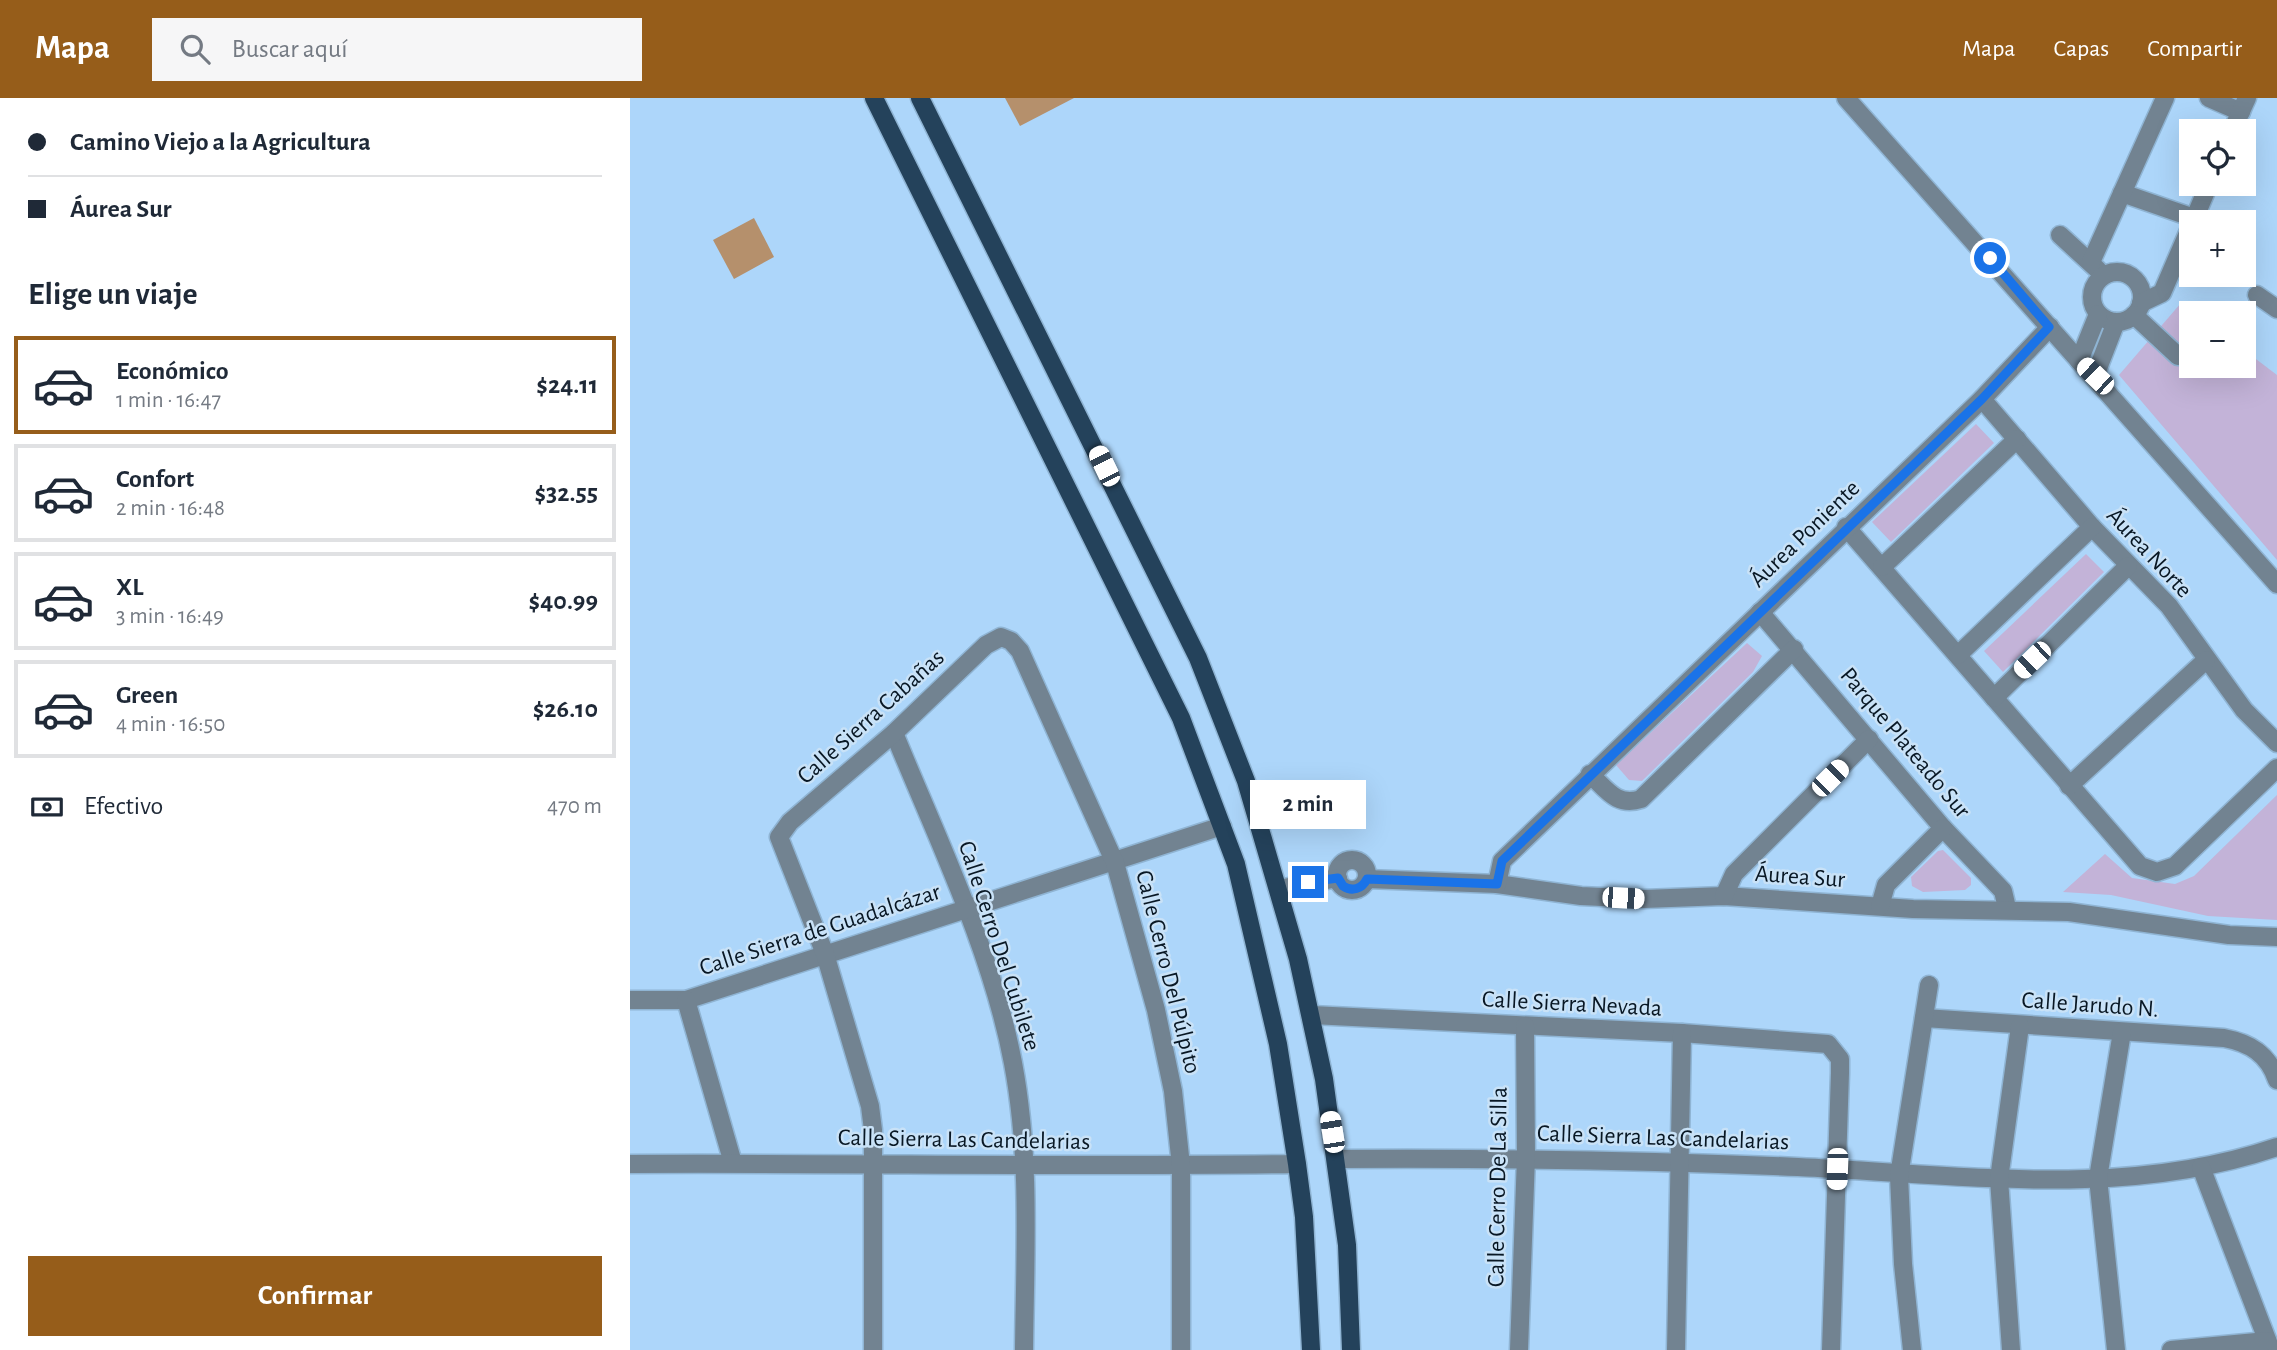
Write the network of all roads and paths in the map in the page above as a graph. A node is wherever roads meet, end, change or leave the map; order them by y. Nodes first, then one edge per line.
1 (874, 98) edge
2 (920, 98) edge
3 (1846, 98) edge
4 (2165, 98) edge
5 (2209, 98) edge
6 (2244, 105) edge
7 (2122, 193) junction
8 (2179, 216) edge
9 (2060, 235) dead end
10 (2179, 254) edge
11 (2096, 268) junction
12 (2257, 295) dead end
13 (2276, 304) edge
14 (2138, 309) junction
15 (2098, 314) junction
16 (2116, 322) junction
17 (2049, 327) junction
18 (2178, 356) dead end
19 (2079, 361) junction
20 (2095, 376) junction
21 (1982, 399) junction
22 (2017, 439) junction
23 (1846, 527) junction
24 (2092, 527) junction
25 (2129, 566) junction
26 (1882, 567) junction
27 (2277, 584) edge
28 (1760, 612) junction
29 (1001, 637) joint
30 (1794, 649) junction
31 (1958, 655) junction
32 (2206, 660) junction
33 (1994, 698) junction
34 (894, 733) junction
35 (1869, 739) junction
36 (2277, 743) edge
37 (2277, 768) edge
38 (1590, 774) junction
39 (2069, 786) junction
40 (1222, 826) junction
41 (1943, 828) junction
42 (1115, 863) junction
43 (1497, 884) junction
44 (1278, 889) junction
45 (1724, 896) junction
46 (1880, 906) junction
47 (966, 908) junction
48 (2007, 908) junction
49 (2277, 937) edge
50 (825, 954) junction
51 (1928, 985) dead end
52 (686, 999) junction
53 (630, 1000) edge
54 (1312, 1016) junction
55 (1924, 1018) junction
56 (1524, 1026) junction
57 (2020, 1026) junction
58 (2122, 1032) junction
59 (1682, 1033) junction
60 (2277, 1080) edge
61 (2277, 1147) edge
62 (1526, 1157) junction
63 (1336, 1159) junction
64 (1681, 1162) junction
65 (733, 1163) junction
66 (873, 1163) junction
67 (630, 1164) edge
68 (1297, 1164) junction
69 (1181, 1166) junction
70 (1026, 1167) junction
71 (2201, 1167) junction
72 (1837, 1169) junction
73 (1899, 1175) junction
74 (2098, 1178) junction
75 (1999, 1179) junction
76 (2269, 1346) edge
77 (873, 1350) edge
78 (1024, 1350) edge
79 (1181, 1350) edge
80 (1311, 1350) edge
81 (1351, 1350) edge
82 (1519, 1350) edge
83 (1676, 1350) edge
84 (1831, 1350) edge
85 (1912, 1350) edge
86 (2011, 1350) edge
87 (2116, 1350) edge
88 (2171, 1350) edge

1 - 40 main road
2 - 44 main road
3 - 17 street
4 - 7 street
5 - 6 street
7 - 8 street
7 - 11 street
9 - 11 street
10 - 14 street
11 - 14 street
11 - 15 street
12 - 13 street
14 - 16 street
14 - 18 street
15 - 16 street
15 - 19 street
16 - 20 street
17 - 19 street
17 - 21 street, Áurea Poniente
19 - 20 street
20 - 27 street
21 - 22 street, Áurea Norte
21 - 23 street, Áurea Poniente
22 - 24 street, Áurea Norte
22 - 26 street
23 - 26 street
23 - 28 street, Áurea Poniente
24 - 25 street, Áurea Norte
24 - 31 street
25 - 32 street, Áurea Norte
25 - 33 street
26 - 31 street
28 - 30 street, Parque Plateado Sur
28 - 38 street, Áurea Poniente
29 - 34 street, Calle Sierra Cabañas
29 - 42 street, Calle Cerro Del Púlpito
30 - 35 street, Parque Plateado Sur
30 - 38 street
31 - 33 street
32 - 36 street, Áurea Norte
32 - 39 street
33 - 39 street
34 - 47 street, Calle Cerro Del Cubilete
34 - 50 street, Calle Sierra Cabañas
35 - 41 street, Parque Plateado Sur
35 - 45 street
37 - 39 street
38 - 43 street, Áurea Poniente
40 - 42 street, Calle Sierra de Guadalcázar
40 - 68 main road
41 - 46 street
41 - 48 street, Parque Plateado Sur
42 - 47 street, Calle Sierra de Guadalcázar
42 - 69 street, Calle Cerro Del Púlpito
43 - 44 street, Áurea Sur
43 - 45 street, Áurea Sur
44 - 54 main road
45 - 46 street, Áurea Sur
46 - 48 street, Áurea Sur
47 - 50 street, Calle Sierra de Guadalcázar
47 - 70 street, Calle Cerro Del Cubilete
48 - 49 street, Áurea Sur
50 - 52 street, Calle Sierra de Guadalcázar
50 - 66 street
51 - 55 street
52 - 53 street, Calle Sierra de Guadalcázar
52 - 65 street
54 - 56 street, Calle Sierra Nevada
54 - 63 main road
55 - 57 street, Calle Jarudo N.
55 - 73 street
56 - 59 street, Calle Sierra Nevada
56 - 62 street, Calle Cerro De La Silla
57 - 58 street, Calle Jarudo N.
57 - 75 street
58 - 60 street, Calle Jarudo N.
58 - 74 street
59 - 64 street
59 - 72 street, Calle Sierra Nevada
61 - 71 street, Calle Sierra Las Candelarias
62 - 63 street, Calle Sierra Las Candelarias
62 - 64 street, Calle Sierra Las Candelarias
62 - 82 street, Calle Cerro De La Silla
63 - 81 main road
64 - 72 street, Calle Sierra Las Candelarias
64 - 83 street
65 - 66 street, Calle Sierra Las Candelarias
65 - 67 street, Calle Sierra Las Candelarias
66 - 70 street, Calle Sierra Las Candelarias
66 - 77 street
68 - 69 street, Calle Sierra Las Candelarias
68 - 80 main road
69 - 70 street, Calle Sierra Las Candelarias
69 - 79 street, Calle Cerro Del Púlpito
70 - 78 street, Calle Cerro Del Cubilete
71 - 74 street, Calle Sierra Las Candelarias
71 - 76 street
72 - 73 street, Calle Sierra Las Candelarias
72 - 84 street
73 - 75 street, Calle Sierra Las Candelarias
73 - 85 street
74 - 75 street, Calle Sierra Las Candelarias
74 - 87 street
75 - 86 street
76 - 88 street

